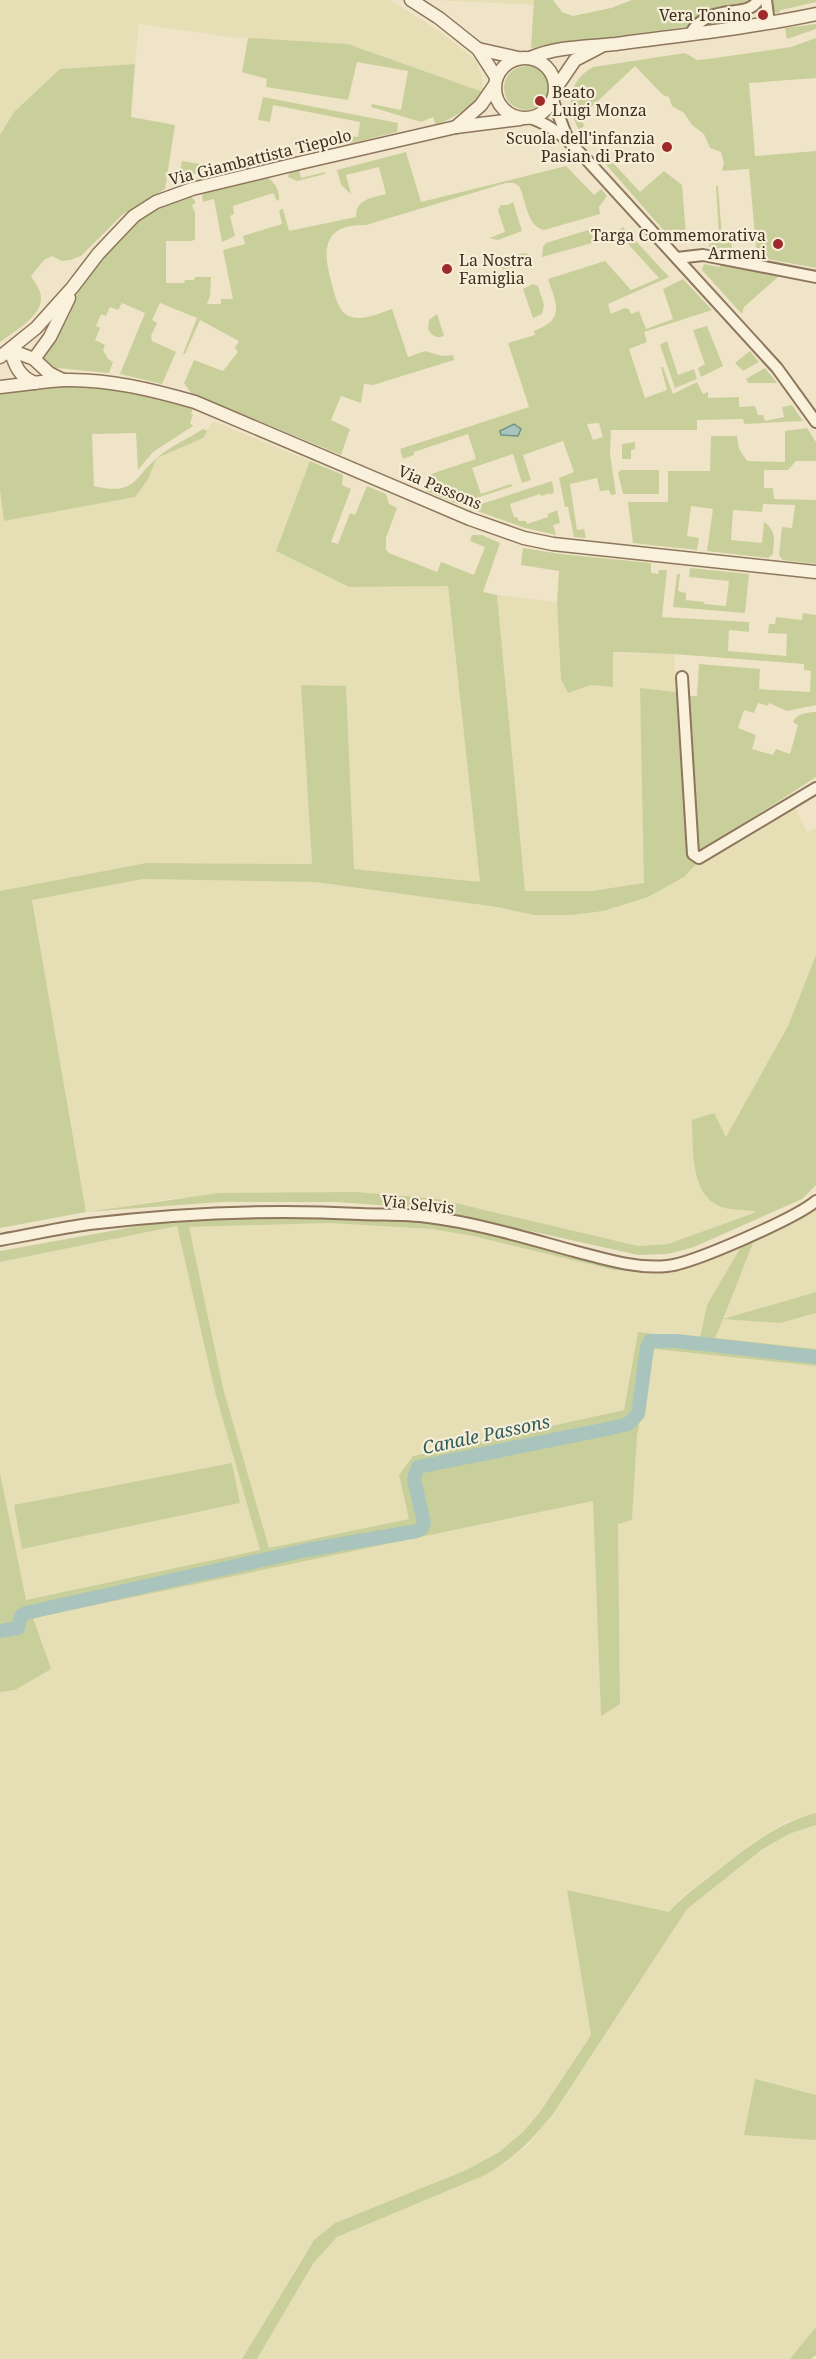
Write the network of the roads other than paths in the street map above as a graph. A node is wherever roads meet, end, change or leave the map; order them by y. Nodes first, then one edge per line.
1 (411, 0) edge
2 (759, 0) edge
3 (766, 0) edge
4 (816, 14) edge
5 (769, 22) junction
6 (690, 34) junction
7 (602, 45) junction
8 (478, 49) junction
9 (525, 58) junction
10 (495, 82) junction
11 (556, 88) junction
12 (553, 101) junction
13 (526, 118) junction
14 (456, 127) junction
15 (568, 140) junction
16 (677, 258) junction
17 (816, 277) edge
18 (72, 288) junction
19 (5, 353) edge
20 (33, 359) junction
21 (64, 380) junction
22 (35, 383) junction
23 (0, 387) edge
24 (816, 422) edge
25 (816, 572) edge
26 (682, 677) dead end
27 (816, 788) edge
28 (816, 1202) edge
29 (0, 1240) edge

1 - 8 street
2 - 6 street
3 - 5 street
4 - 5 street
5 - 6 street
6 - 7 street
7 - 9 street
7 - 11 street
8 - 9 street
8 - 10 street
9 - 10 street
9 - 11 street
10 - 13 street
10 - 14 street, Via Giambattista Tiepolo
11 - 12 street
12 - 13 street
12 - 15 street
13 - 14 street, Via Giambattista Tiepolo
13 - 15 street
14 - 18 street, Via Giambattista Tiepolo
15 - 16 street
16 - 17 street
16 - 24 street
18 - 19 street, Via Giambattista Tiepolo
18 - 20 street, Via Giambattista Tiepolo
19 - 20 street, Via Passons
19 - 22 street
20 - 21 street, Via Passons
21 - 22 street, Via Passons
21 - 25 street, Via Passons
22 - 23 street, Via Passons
26 - 27 street
28 - 29 street, Via Selvis

